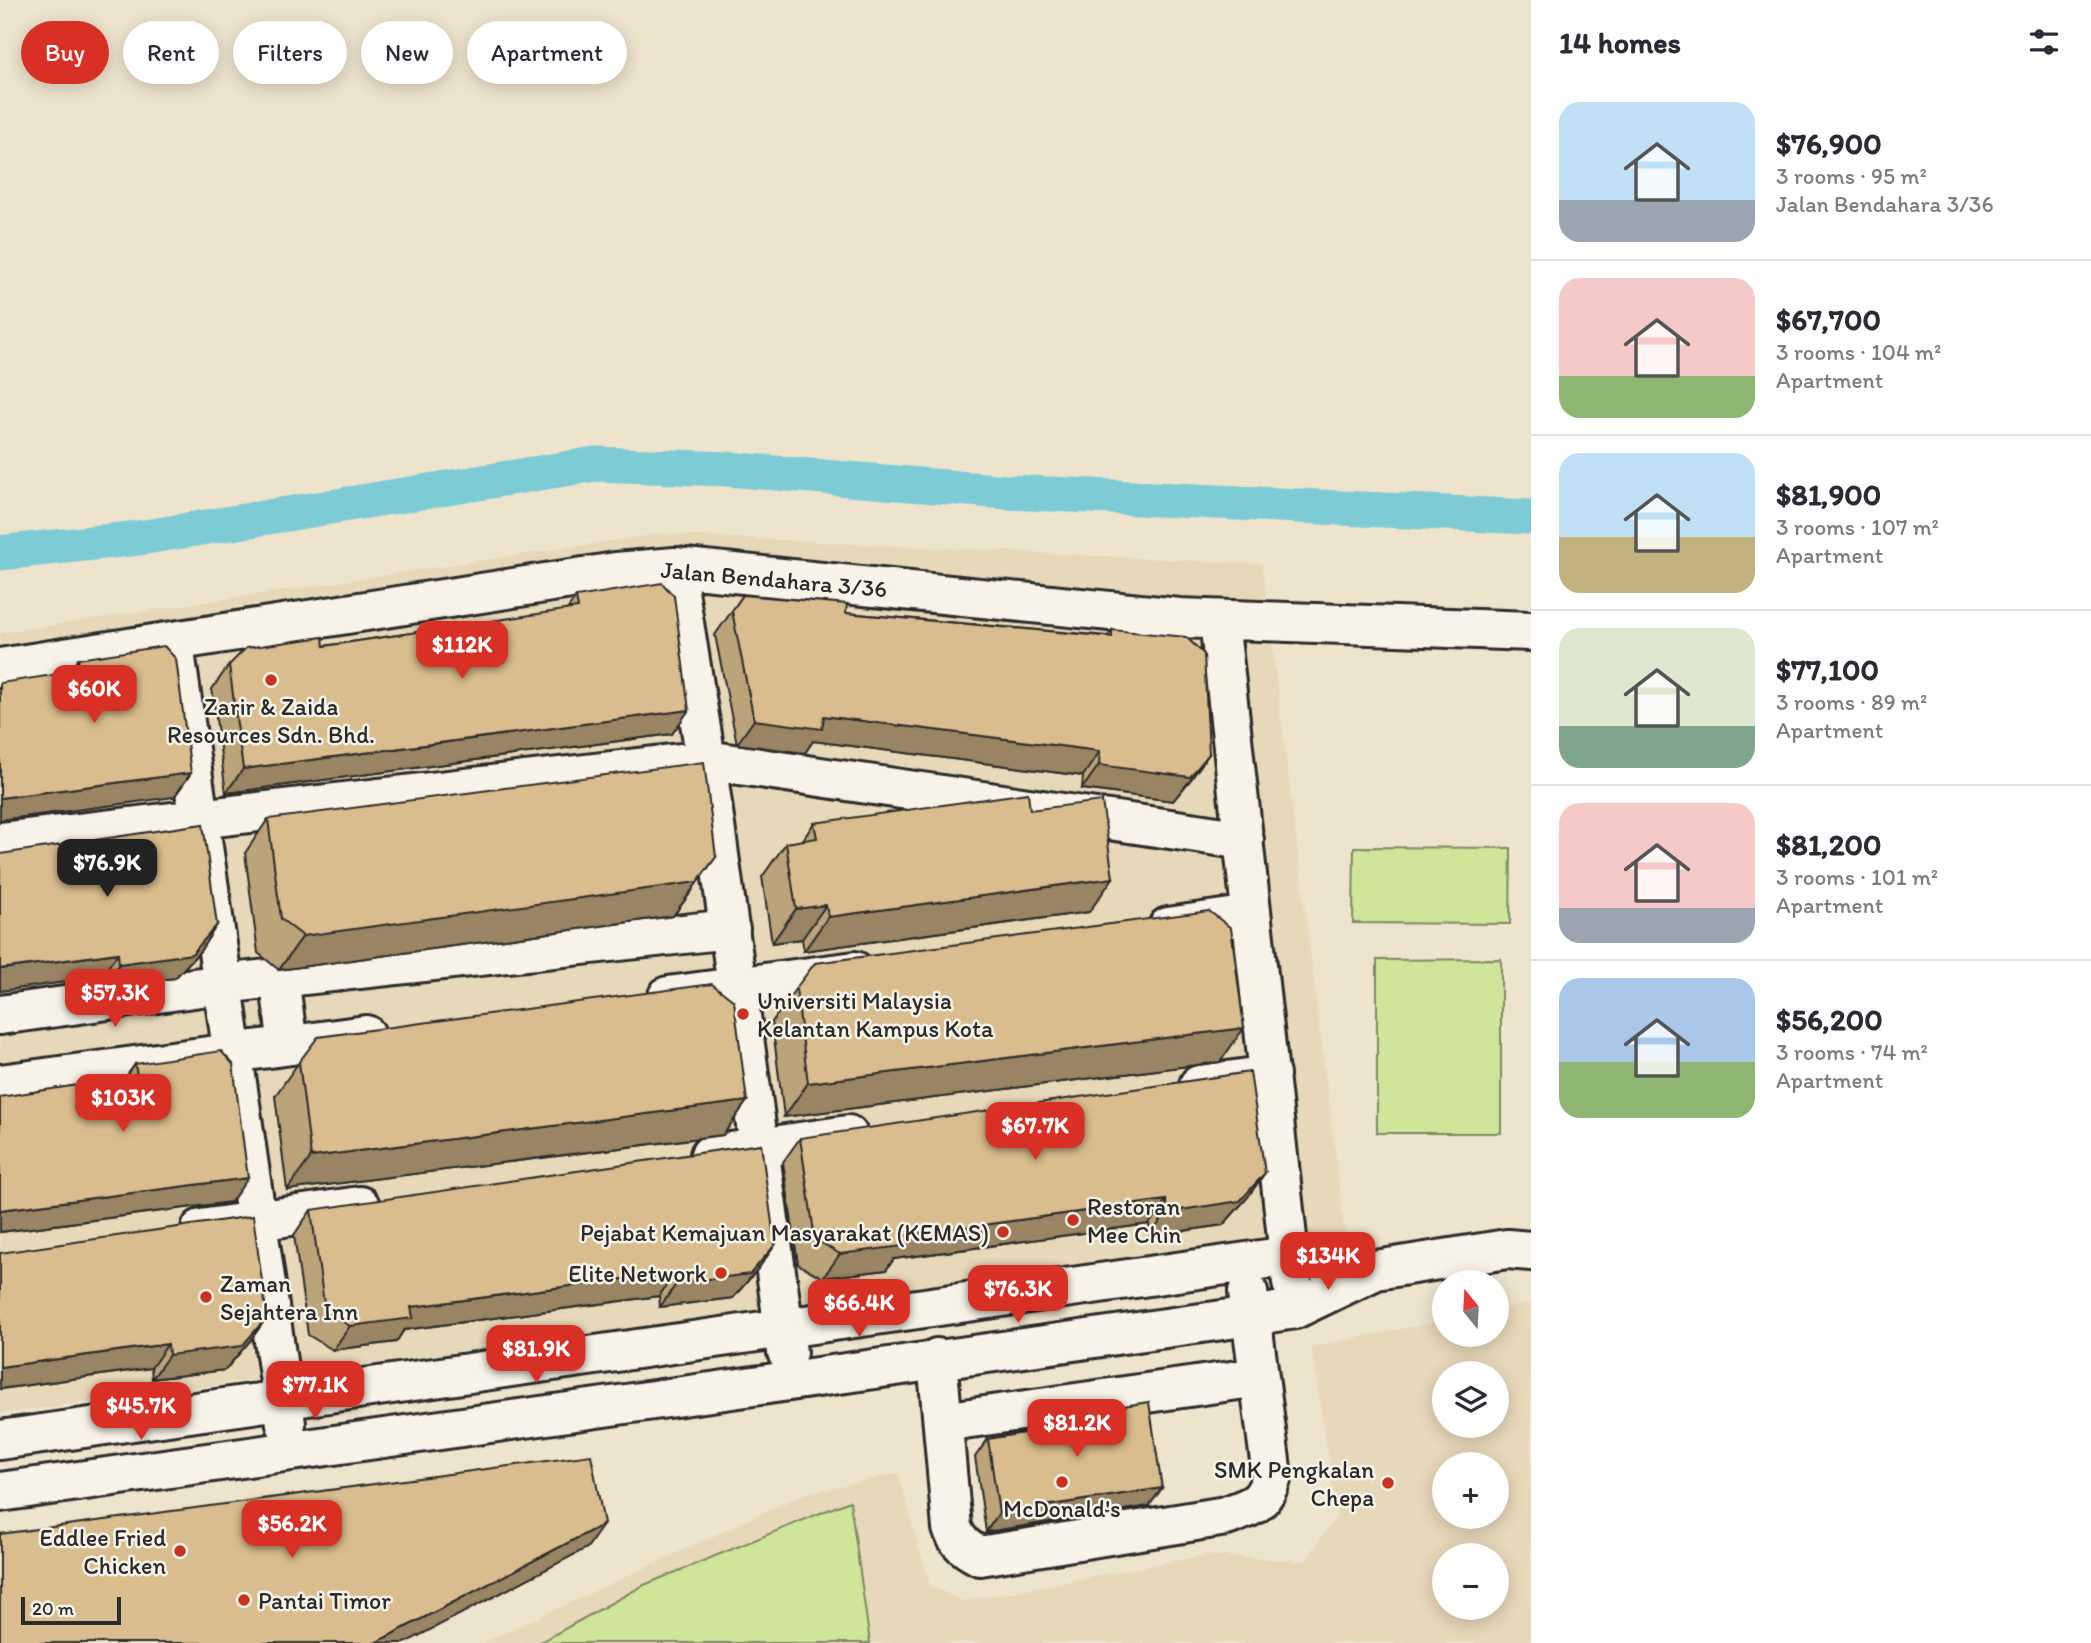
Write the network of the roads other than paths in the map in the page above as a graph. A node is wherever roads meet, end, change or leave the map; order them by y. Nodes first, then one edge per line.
1 (675, 567) junction
2 (1219, 621) junction
3 (1531, 631) edge
4 (173, 643) junction
5 (0, 668) edge
6 (706, 760) junction
7 (199, 818) junction
8 (1244, 841) junction
9 (0, 842) edge
10 (1251, 915) junction
11 (730, 929) junction
12 (1130, 932) edge
13 (886, 966) edge
14 (279, 977) junction
15 (222, 984) junction
16 (738, 987) junction
17 (629, 1001) edge
18 (0, 1016) edge
19 (397, 1031) edge
20 (288, 1045) junction
21 (232, 1053) junction
22 (1270, 1075) junction
23 (0, 1084) edge
24 (1160, 1091) edge
25 (884, 1130) edge
26 (761, 1148) junction
27 (679, 1160) edge
28 (393, 1202) edge
29 (256, 1222) junction
30 (162, 1234) edge
31 (1531, 1251) edge
32 (1289, 1256) junction
33 (1244, 1262) junction
34 (1376, 1270) junction
35 (1295, 1308) junction
36 (1251, 1316) junction
37 (784, 1328) junction
38 (937, 1358) junction
39 (1259, 1377) junction
40 (791, 1379) junction
41 (282, 1400) junction
42 (943, 1422) junction
43 (0, 1440) edge
44 (289, 1450) junction
45 (0, 1492) edge

1 - 2 street, Jalan Bendahara 3/36
1 - 4 street, Jalan Bendahara 3/36
1 - 6 street
2 - 3 street, Jalan Bendahara 3/36
2 - 8 street
4 - 5 street, Jalan Bendahara 3/36
4 - 7 street
6 - 7 street
6 - 8 street
6 - 11 street
7 - 9 street
7 - 15 street
8 - 10 street
10 - 12 street
10 - 22 street
11 - 14 street
11 - 16 street
13 - 16 street
14 - 15 street
14 - 20 street
15 - 18 street
15 - 21 street
16 - 17 street
16 - 26 street
19 - 20 street
20 - 21 street
21 - 23 street
21 - 29 street
22 - 24 street
22 - 32 street
25 - 26 street
26 - 27 street
26 - 37 street
28 - 29 street
29 - 30 street
29 - 41 street
31 - 34 street
32 - 33 street
32 - 34 street
32 - 35 street
33 - 36 street
33 - 37 street
34 - 35 street
35 - 36 street
36 - 38 street
36 - 39 street
37 - 40 street
37 - 41 street
38 - 40 street
38 - 42 street
39 - 42 street
39 - 42 street
40 - 44 street
41 - 43 street
41 - 44 street
44 - 45 street

